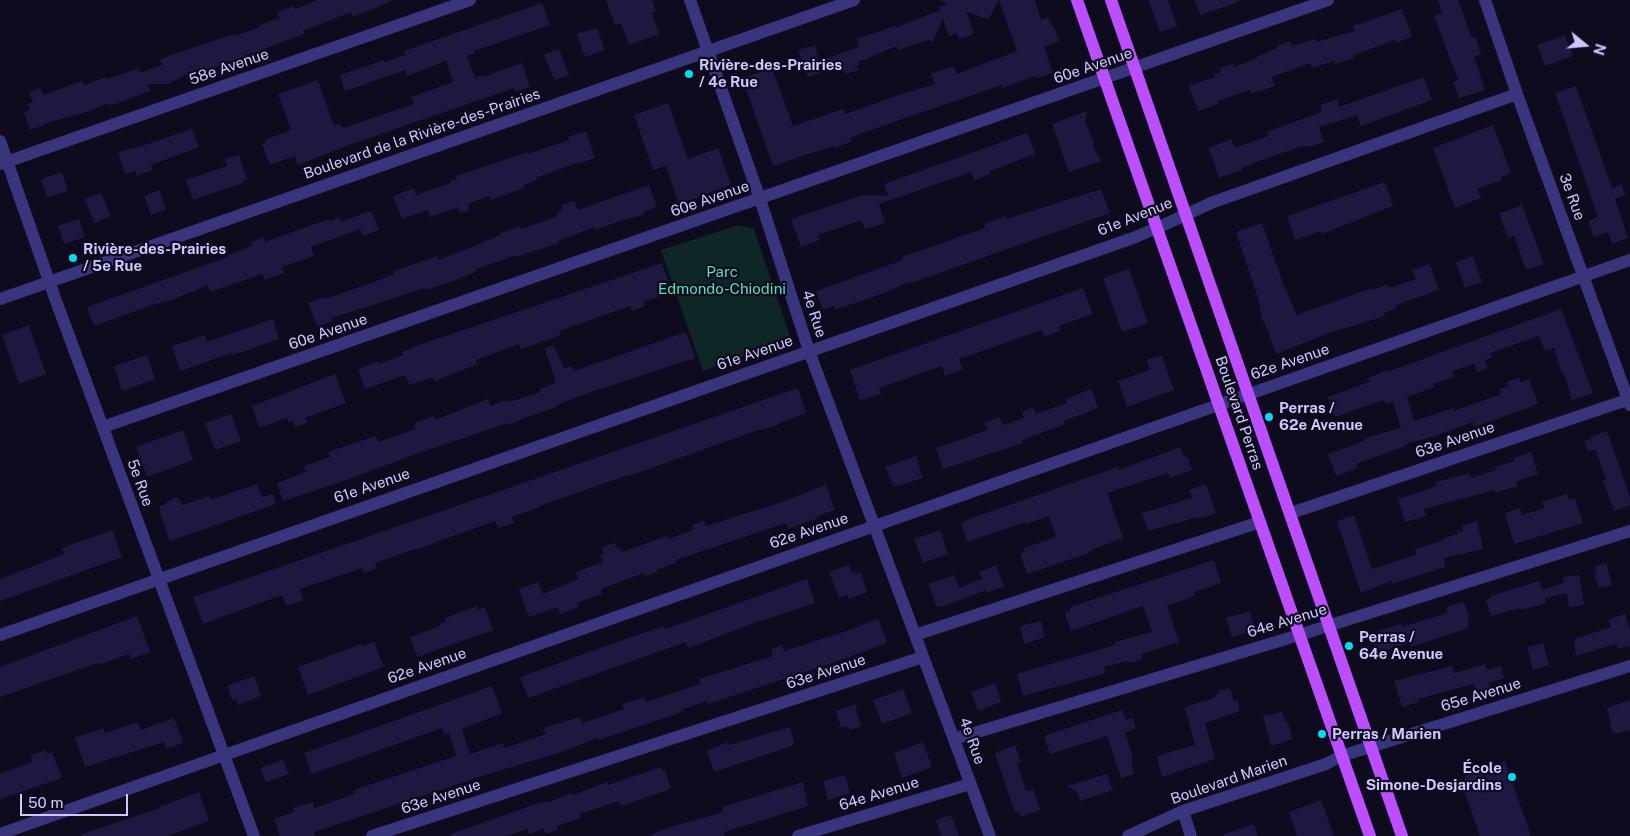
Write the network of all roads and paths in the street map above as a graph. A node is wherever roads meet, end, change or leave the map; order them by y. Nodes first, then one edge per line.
1 (470, 0) edge
2 (690, 0) edge
3 (854, 0) edge
4 (1077, 0) edge
5 (1111, 0) edge
6 (1328, 0) edge
7 (1485, 0) edge
8 (707, 51) junction
9 (1134, 69) junction
10 (1105, 79) junction
11 (1517, 94) junction
12 (0, 140) edge
13 (4, 163) edge
14 (760, 199) junction
15 (1186, 215) junction
16 (1157, 228) junction
17 (1630, 260) edge
18 (1583, 276) junction
19 (49, 281) junction
20 (0, 298) edge
21 (809, 351) junction
22 (1248, 394) junction
23 (1629, 401) edge
24 (1219, 404) junction
25 (103, 427) junction
26 (1290, 512) junction
27 (1260, 522) junction
28 (874, 525) junction
29 (1630, 531) edge
30 (158, 578) junction
31 (1329, 625) junction
32 (0, 635) edge
33 (915, 635) junction
34 (1299, 635) junction
35 (923, 657) junction
36 (1630, 666) edge
37 (954, 739) junction
38 (1370, 746) junction
39 (223, 755) junction
40 (1341, 756) junction
41 (970, 784) junction
42 (1183, 811) junction
43 (0, 834) edge
44 (254, 836) edge
45 (372, 836) edge
46 (798, 836) edge
47 (990, 836) edge
48 (1128, 836) edge
49 (1191, 836) edge
50 (1370, 836) edge
51 (1402, 836) edge

1 - 13 street, 58e Avenue
2 - 8 street, 4e Rue
3 - 8 street, Boulevard de la Rivière-des-Prairies
4 - 10 main road, Boulevard Perras
5 - 9 main road, Boulevard Perras
6 - 9 street, 60e Avenue
7 - 11 street, 3e Rue
8 - 14 street, 4e Rue
8 - 19 street, Boulevard de la Rivière-des-Prairies
9 - 10 street, 60e Avenue
9 - 15 main road, Boulevard Perras
10 - 14 street, 60e Avenue
10 - 16 main road, Boulevard Perras
11 - 15 street, 61e Avenue
11 - 18 street, 3e Rue
12 - 13 street, 5e Rue
13 - 19 street, 5e Rue
14 - 21 street, 4e Rue
14 - 25 street, 60e Avenue
15 - 16 street, 61e Avenue
15 - 22 main road, Boulevard Perras
16 - 21 street, 61e Avenue
16 - 24 main road, Boulevard Perras
17 - 18 street, 62e Avenue
18 - 22 street, 62e Avenue
18 - 23 street, 3e Rue
19 - 20 street, Boulevard de la Rivière-des-Prairies
19 - 25 street, 5e Rue
21 - 28 street, 4e Rue
21 - 30 street, 61e Avenue
22 - 24 street, 62e Avenue
22 - 26 main road, Boulevard Perras
23 - 26 street, 63e Avenue
24 - 27 main road, Boulevard Perras
24 - 28 street, 62e Avenue
25 - 30 street, 5e Rue
26 - 31 main road, Boulevard Perras
27 - 33 street
27 - 34 main road, Boulevard Perras
28 - 33 street, 4e Rue
28 - 39 street, 62e Avenue
29 - 31 street, 64e Avenue
30 - 32 street, 61e Avenue
30 - 39 street, 5e Rue
31 - 34 street, 64e Avenue
31 - 38 main road, Boulevard Perras
33 - 35 street
34 - 37 street, 64e Avenue
34 - 40 main road, Boulevard Perras
35 - 37 street, 4e Rue
35 - 45 street, 63e Avenue
36 - 38 street, 65e Avenue
37 - 41 street, 4e Rue
38 - 40 street, 65e Avenue
38 - 51 main road, Boulevard Perras
39 - 43 street, 62e Avenue
39 - 44 street, 5e Rue
40 - 42 street, Boulevard Marien
40 - 50 main road, Boulevard Perras
41 - 46 street, 64e Avenue
41 - 47 street, 4e Rue
42 - 48 street, Boulevard Marien
42 - 49 street

